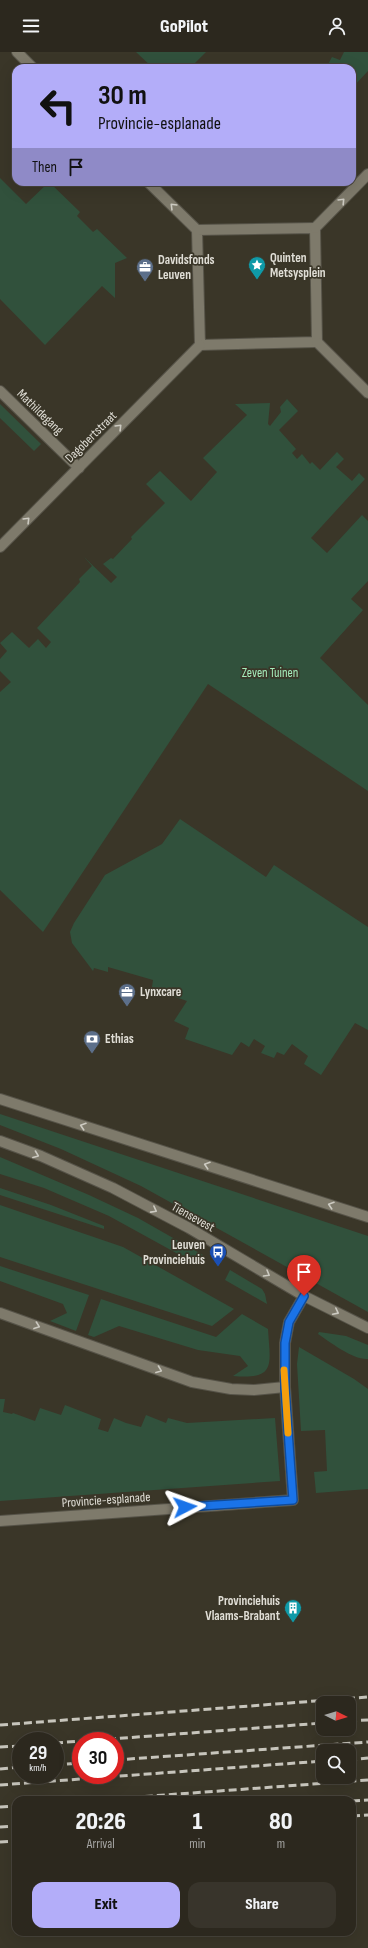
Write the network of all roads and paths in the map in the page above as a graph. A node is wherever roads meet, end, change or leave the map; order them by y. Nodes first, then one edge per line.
1 (17, 52) edge
2 (29, 64) edge
3 (368, 174) edge
4 (152, 186) edge
5 (315, 228) junction
6 (197, 230) junction
7 (317, 342) junction
8 (200, 345) junction
9 (0, 391) edge
10 (368, 393) edge
11 (79, 468) junction
12 (0, 547) edge
13 (0, 1098) edge
14 (0, 1141) edge
15 (368, 1218) edge
16 (304, 1296) junction
17 (0, 1313) edge
18 (368, 1328) edge
19 (285, 1388) junction
20 (0, 1521) edge

1 - 2 street
5 -> 3 street
6 -> 4 street
5 - 6 street
5 - 7 street
6 - 8 street
7 - 8 street
7 - 10 street
11 -> 8 street, Dagobertstraat
9 - 11 street, Mathildegang
12 -> 11 street, Dagobertstraat
15 -> 13 street
14 -> 16 street, Tiensevest
16 -> 18 street, Tiensevest
16 - 19 street, Provincie-esplanade
17 -> 19 street
19 - 20 street, Provincie-esplanade

